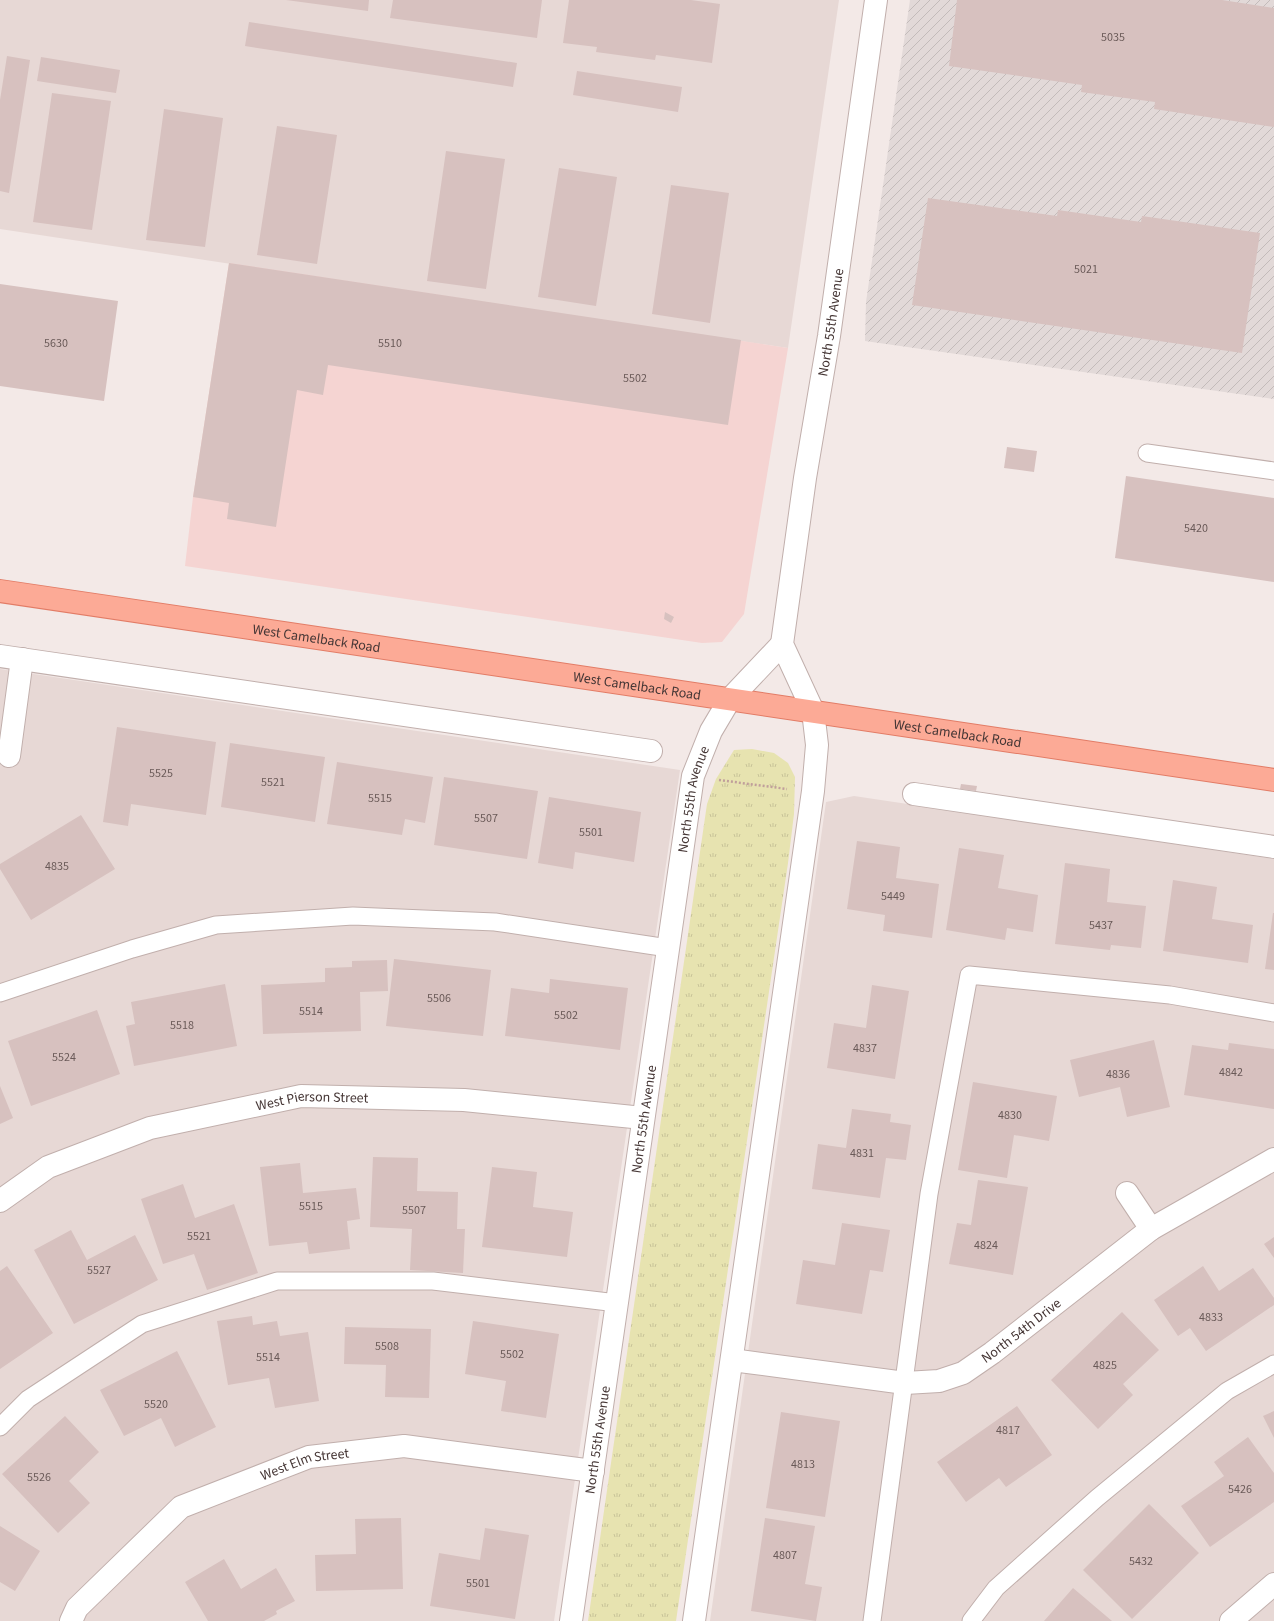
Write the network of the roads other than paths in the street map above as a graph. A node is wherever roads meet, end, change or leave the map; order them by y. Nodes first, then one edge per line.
1 (876, 0) edge
2 (1147, 453) dead end
3 (1274, 471) edge
4 (0, 591) edge
5 (782, 644) junction
6 (0, 656) edge
7 (22, 659) junction
8 (730, 699) junction
9 (813, 711) junction
10 (651, 751) dead end
11 (9, 756) dead end
12 (1274, 780) edge
13 (914, 794) dead end
14 (1274, 847) edge
15 (668, 948) junction
16 (0, 993) edge
17 (1274, 1013) edge
18 (643, 1118) junction
19 (1274, 1159) edge
20 (1127, 1193) dead end
21 (0, 1201) edge
22 (1151, 1229) junction
23 (617, 1303) junction
24 (732, 1360) junction
25 (1274, 1364) edge
26 (905, 1382) junction
27 (0, 1427) edge
28 (593, 1471) junction
29 (1274, 1584) edge
30 (71, 1621) edge
31 (571, 1621) edge
32 (694, 1621) edge
33 (872, 1621) edge
34 (971, 1621) edge
35 (1231, 1621) edge

1 - 5 street, North 55th Avenue
2 - 3 lane
4 - 8 main road, West Camelback Road
5 - 8 street, North 55th Avenue
5 - 9 street
6 - 7 street
7 - 10 street
7 - 11 street
8 - 9 main road, West Camelback Road
8 - 15 street, North 55th Avenue
9 - 12 main road, West Camelback Road
9 - 24 street
13 - 14 street
15 - 16 lane
15 - 18 street, North 55th Avenue
17 - 26 lane
18 - 21 street, West Pierson Street
18 - 23 street, North 55th Avenue
19 - 22 street, North 54th Drive
20 - 22 street
22 - 26 street, North 54th Drive
23 - 27 lane
23 - 28 street, North 55th Avenue
24 - 26 street, North 54th Drive
24 - 32 street
25 - 34 lane
26 - 33 lane
28 - 30 street, West Elm Street
28 - 31 street, North 55th Avenue
29 - 35 street

